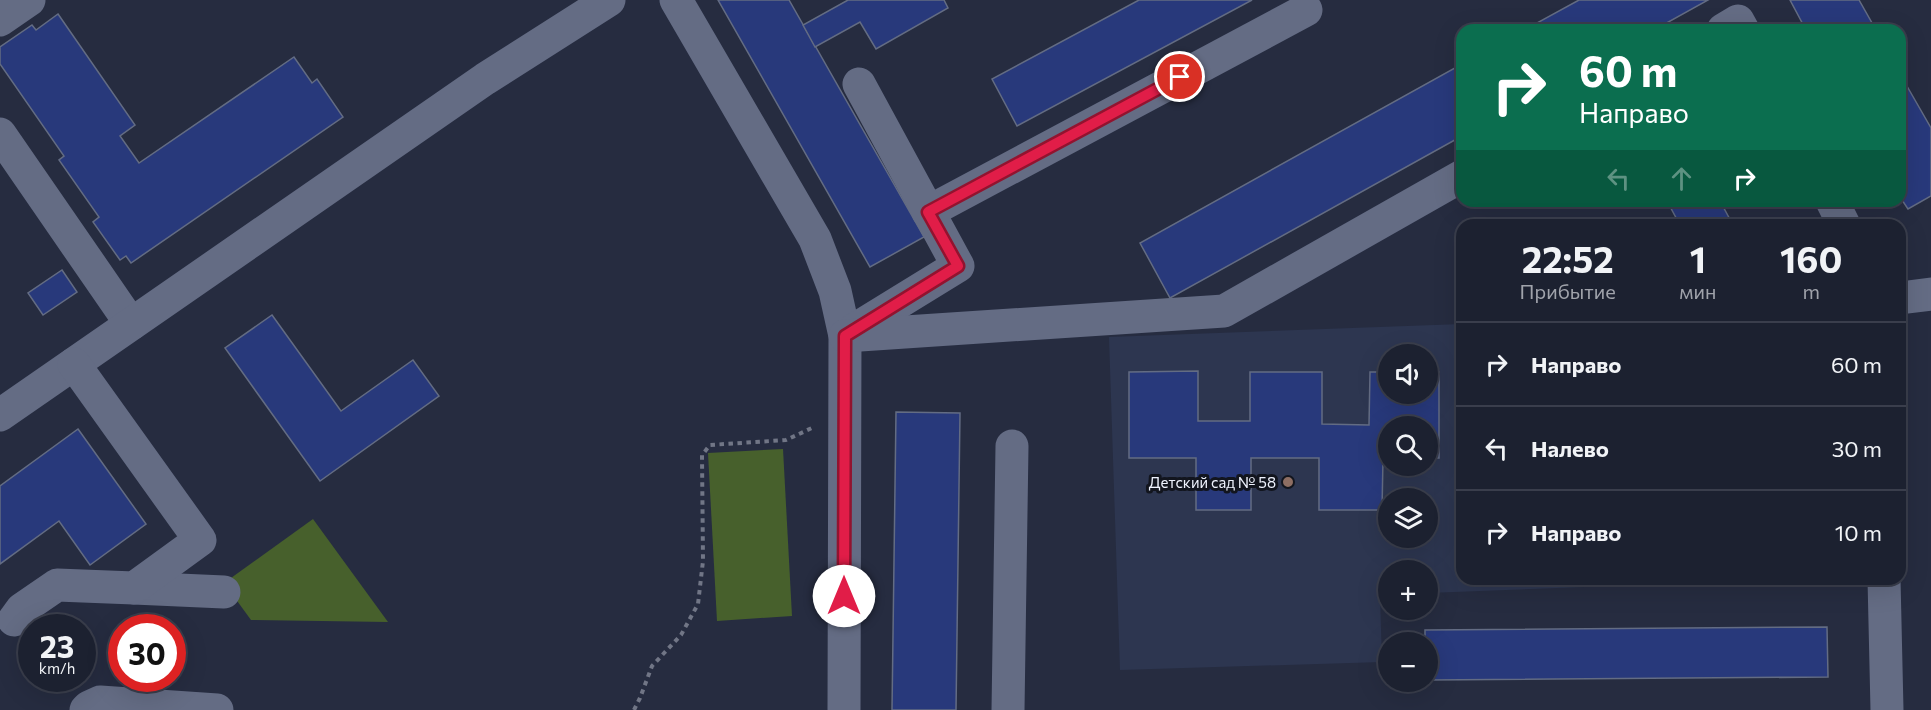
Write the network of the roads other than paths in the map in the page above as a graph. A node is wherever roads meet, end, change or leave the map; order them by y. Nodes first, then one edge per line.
1 (29, 0) edge
2 (609, 0) edge
3 (676, 0) edge
4 (1306, 10) dead end
5 (0, 20) edge
6 (859, 84) dead end
7 (0, 134) edge
8 (1456, 179) edge
9 (928, 212) junction
10 (1931, 294) edge
11 (1906, 297) edge
12 (132, 324) junction
13 (845, 336) junction
14 (74, 364) junction
15 (0, 415) edge
16 (1012, 446) dead end
17 (1884, 585) edge
18 (134, 588) junction
19 (224, 592) dead end
20 (14, 620) dead end
21 (86, 710) edge
22 (217, 710) edge
23 (844, 710) edge
24 (1008, 710) edge
25 (1887, 710) edge

1 - 5 street
2 - 12 street
3 - 13 street
4 - 9 street
6 - 9 street
7 - 12 street
8 - 13 street
9 - 13 street
10 - 11 street
12 - 14 street
13 - 23 street
14 - 15 street
14 - 18 street
16 - 24 street
17 - 25 street
18 - 19 street
18 - 20 street
21 - 22 street

